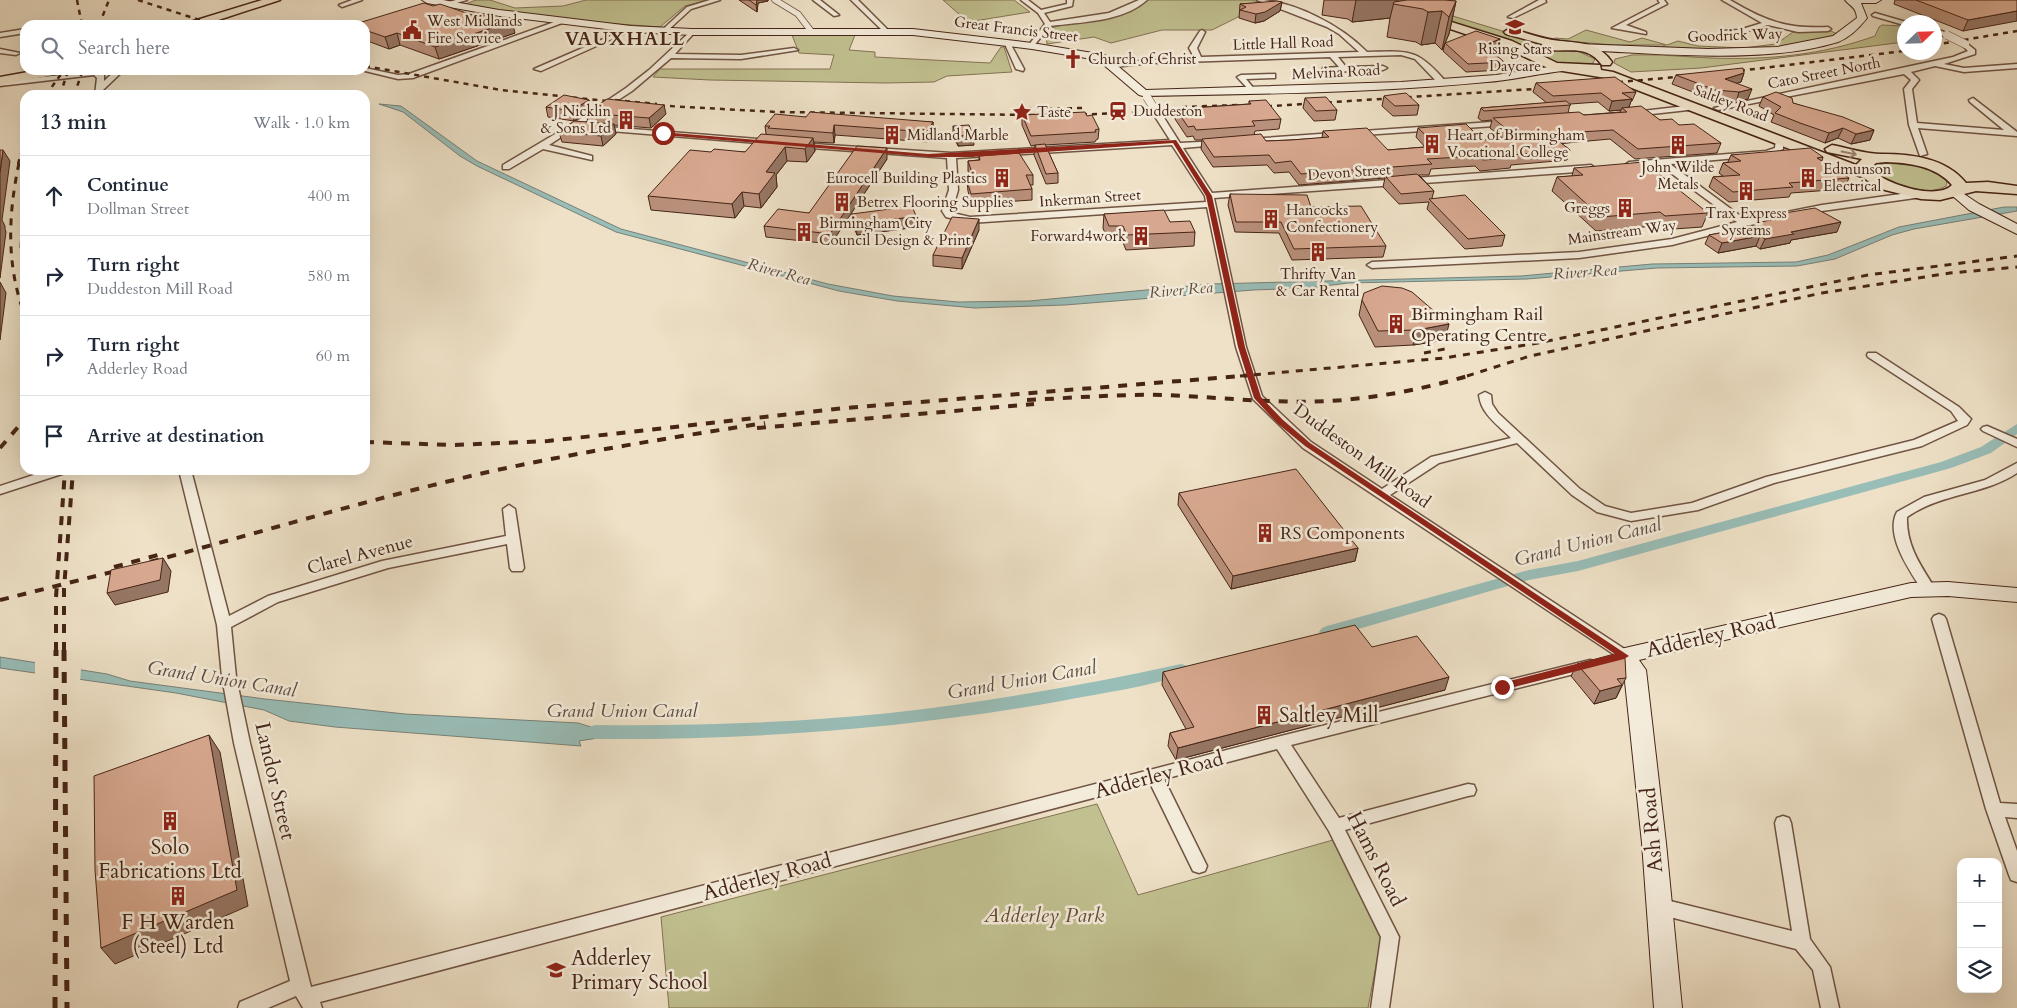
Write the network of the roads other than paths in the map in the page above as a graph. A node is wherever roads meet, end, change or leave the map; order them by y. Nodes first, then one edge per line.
1 (359, 0) edge
2 (464, 0) edge
3 (717, 0) edge
4 (775, 0) edge
5 (816, 0) edge
6 (854, 0) edge
7 (1024, 0) edge
8 (1070, 0) edge
9 (1144, 0) edge
10 (1260, 0) edge
11 (1370, 0) edge
12 (1406, 0) edge
13 (1542, 0) edge
14 (1661, 0) edge
15 (1725, 0) edge
16 (1851, 0) edge
17 (1875, 0) edge
18 (279, 2) edge
19 (430, 4) edge
20 (446, 4) junction
21 (342, 5) dead end
22 (1040, 12) junction
23 (836, 15) dead end
24 (1511, 17) dead end
25 (210, 20) edge
26 (249, 20) dead end
27 (560, 22) junction
28 (1897, 22) edge
29 (1872, 23) junction
30 (1048, 24) junction
31 (1766, 24) junction
32 (631, 29) junction
33 (1828, 29) dead end
34 (664, 31) junction
35 (811, 31) junction
36 (886, 31) junction
37 (20, 32) edge
38 (692, 32) junction
39 (1202, 32) dead end
40 (1724, 32) dead end
41 (1644, 33) dead end
42 (1942, 33) edge
43 (0, 35) edge
44 (1006, 43) junction
45 (1560, 45) junction
46 (1032, 46) junction
47 (1578, 47) junction
48 (794, 50) dead end
49 (0, 51) edge
50 (16, 53) dead end
51 (1365, 54) junction
52 (671, 56) junction
53 (1333, 56) junction
54 (1538, 59) junction
55 (1199, 60) junction
56 (1606, 61) junction
57 (1932, 64) junction
58 (1113, 65) junction
59 (2017, 66) edge
60 (1383, 68) dead end
61 (1562, 68) junction
62 (538, 69) dead end
63 (1020, 69) dead end
64 (1344, 69) junction
65 (1326, 70) dead end
66 (1583, 70) junction
67 (370, 71) edge
68 (1529, 71) junction
69 (1906, 71) junction
70 (20, 74) edge
71 (33, 75) edge
72 (71, 75) edge
73 (98, 75) edge
74 (115, 75) edge
75 (1272, 76) dead end
76 (0, 81) edge
77 (1442, 82) junction
78 (99, 90) edge
79 (102, 90) edge
80 (1251, 90) junction
81 (1145, 95) junction
82 (1973, 100) dead end
83 (1694, 107) junction
84 (1718, 108) junction
85 (1625, 114) edge
86 (1520, 122) edge
87 (1913, 125) junction
88 (574, 126) junction
89 (2015, 134) edge
90 (1779, 139) junction
91 (1236, 142) edge
92 (775, 143) edge
93 (1226, 143) edge
94 (785, 144) edge
95 (1176, 144) junction
96 (542, 146) junction
97 (1923, 154) dead end
98 (951, 156) junction
99 (589, 158) dead end
100 (1879, 158) junction
101 (1662, 162) junction
102 (1623, 165) edge
103 (506, 167) dead end
104 (1603, 167) edge
105 (1937, 167) junction
106 (1872, 178) junction
107 (2017, 182) edge
108 (2017, 190) edge
109 (1957, 191) junction
110 (1926, 195) junction
111 (1210, 200) junction
112 (1873, 200) junction
113 (1973, 206) junction
114 (1744, 223) junction
115 (2017, 230) edge
116 (1372, 265) dead end
117 (1872, 355) dead end
118 (1484, 395) dead end
119 (1987, 429) dead end
120 (1520, 438) junction
121 (2017, 443) edge
122 (2017, 468) edge
123 (46, 475) edge
124 (186, 475) edge
125 (0, 490) edge
126 (1381, 495) junction
127 (509, 508) dead end
128 (512, 539) junction
129 (517, 568) dead end
130 (1929, 590) junction
131 (2017, 595) edge
132 (1939, 619) dead end
133 (224, 625) junction
134 (1624, 656) junction
135 (1281, 742) junction
136 (1155, 776) junction
137 (1468, 790) dead end
138 (1994, 809) junction
139 (2017, 812) edge
140 (1784, 823) dead end
141 (1335, 826) junction
142 (1199, 866) dead end
143 (2017, 875) edge
144 (1658, 906) junction
145 (1802, 942) junction
146 (306, 997) edge
147 (246, 1008) edge
148 (1380, 1008) edge
149 (1668, 1008) edge
150 (1830, 1008) edge

1 - 21 street
2 - 20 street
3 - 34 street
4 - 35 street
5 - 23 street
6 - 36 street
7 - 22 street
8 - 22 street
9 - 30 street
10 - 51 street
11 - 54 main road, Saltley Road
12 - 45 main road
13 - 24 street
14 - 41 street
15 - 31 street
16 - 17 main road
16 - 47 main road, Goodrick Way
17 - 29 main road
18 - 25 main road
18 - 26 main road
19 - 20 main road
20 - 27 main road
22 - 30 street
27 - 32 main road
27 - 67 street
28 - 29 street
29 - 56 main road, Goodrick Way
30 - 46 street
31 - 33 street
31 - 40 street
32 - 34 main road
32 - 62 street
34 - 38 main road
35 - 36 main road, Great Francis Street
35 - 38 main road, Great Francis Street
36 - 44 main road, Great Francis Street
37 - 43 street
38 - 52 street
39 - 55 street
42 - 57 street, Cato Street North, bridge
44 - 46 main road, Great Francis Street
44 - 63 street
45 - 47 main road, Saltley Road
45 - 54 main road
46 - 58 main road, Great Francis Street
47 - 56 main road, Saltley Road
48 - 52 street
49 - 50 street
51 - 53 street, Little Hall Road
51 - 77 street, Little Hall Road
52 - 88 street
53 - 55 street, Little Hall Road
53 - 64 street
54 - 61 main road, Saltley Road
54 - 68 main road, Melvina Road
55 - 58 street, Little Hall Road
56 - 66 main road
56 - 84 main road, Saltley Road
57 - 59 street
57 - 69 street, Cato Street North
58 - 81 main road, Great Francis Street
60 - 64 street
61 - 66 main road, Saltley Road
61 - 68 main road, Melvina Road
64 - 65 street
66 - 83 main road, Saltley Road
68 - 77 main road, Melvina Road
69 - 84 street, Cato Street North
69 - 87 street
70 - 76 main road
71 - 76 main road
72 - 76 street
73 - 78 street
74 - 79 street
75 - 80 street
77 - 80 main road, Melvina Road
80 - 81 main road, Melvina Road
81 - 95 street, Duddeston Mill Road, bridge
82 - 89 street
83 - 85 street
83 - 90 main road, Saltley Road
84 -> 100 main road, Saltley Road
86 - 91 street
87 - 89 street
87 - 97 street
88 - 92 street
88 - 96 street
90 - 101 street
90 - 106 main road, Saltley Road
93 - 95 street
94 - 98 street
95 - 98 street
95 - 111 street, Duddeston Mill Road
96 - 99 street
96 - 103 street
98 - 111 street, Inkerman Street
100 - 105 main road, Saltley Road
100 - 106 main road
101 - 102 street
101 - 114 street
104 - 111 street, Devon Street
105 - 107 main road
105 - 109 main road
106 - 110 main road, Saltley Road
106 - 112 street
108 - 109 main road
109 - 110 main road
109 - 113 main road
110 - 112 street, Mainstream Way
110 - 113 main road
111 - 126 street, Duddeston Mill Road
112 - 114 street, Mainstream Way
113 - 115 main road
114 - 116 street, Mainstream Way
117 - 120 street
118 - 120 street
119 - 121 street
120 - 126 street
122 - 130 street
123 - 125 street
124 - 133 street, Landor Street
126 - 134 street, Duddeston Mill Road
127 - 128 street
128 - 129 street
128 - 133 street, Clarel Avenue
130 - 131 main road, Adderley Road
130 - 134 main road, Adderley Road
132 - 138 street
133 - 146 street, Landor Street
134 - 135 street, Adderley Road
134 - 144 main road, Ash Road
135 - 136 street, Adderley Road
135 - 141 street, Hams Road
136 - 142 street
136 - 146 street, Adderley Road
137 - 141 street
138 - 139 street
138 - 143 street
140 - 145 street
141 - 148 street, Hams Road
144 - 145 street
144 - 149 main road, Ash Road
145 - 150 street
146 - 147 street, Adderley Road

